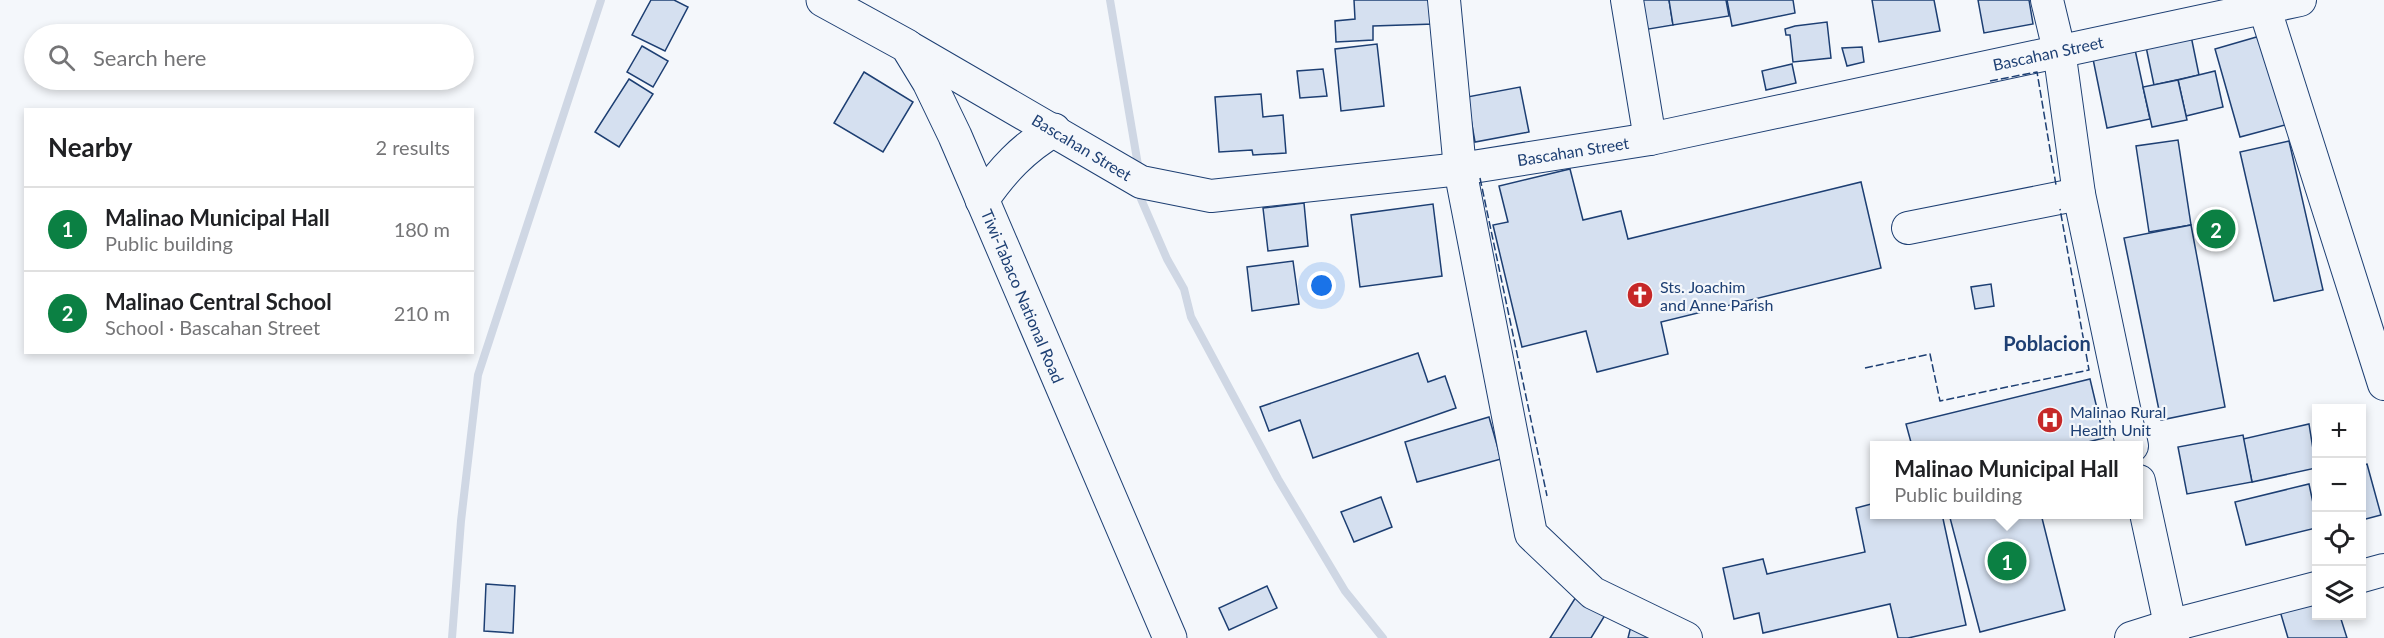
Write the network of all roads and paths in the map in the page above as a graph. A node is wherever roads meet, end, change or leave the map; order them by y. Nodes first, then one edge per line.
1 (823, 0) edge
2 (1444, 0) edge
3 (1627, 0) edge
4 (2047, 0) edge
5 (2300, 0) edge
6 (2263, 4) edge
7 (907, 46) junction
8 (2059, 50) junction
9 (1054, 130) junction
10 (1650, 139) junction
11 (1460, 169) junction
12 (2079, 194) junction
13 (982, 200) junction
14 (1908, 228) dead end
15 (2384, 384) edge
16 (2131, 441) edge
17 (2143, 500) edge
18 (2384, 570) edge
19 (2366, 575) edge
20 (2312, 589) edge
21 (2171, 632) edge
22 (1170, 638) edge
23 (1686, 638) edge
24 (2131, 638) edge

1 - 7 main road, Tiwi-Tabaco National Road
2 - 11 street
3 - 10 street
4 - 8 street
5 - 6 street, Bascahan Street
6 - 8 street, Bascahan Street
6 - 15 street
7 - 9 street, Bascahan Street
7 - 13 main road, Tiwi-Tabaco National Road
8 - 10 street, Bascahan Street
8 - 12 street
9 - 11 street, Bascahan Street
9 - 13 main road
10 - 11 street, Bascahan Street
11 - 23 street
12 - 14 street
12 - 16 street
13 - 22 main road, Tiwi-Tabaco National Road
17 - 21 street
18 - 19 street
20 - 21 street
21 - 24 street

